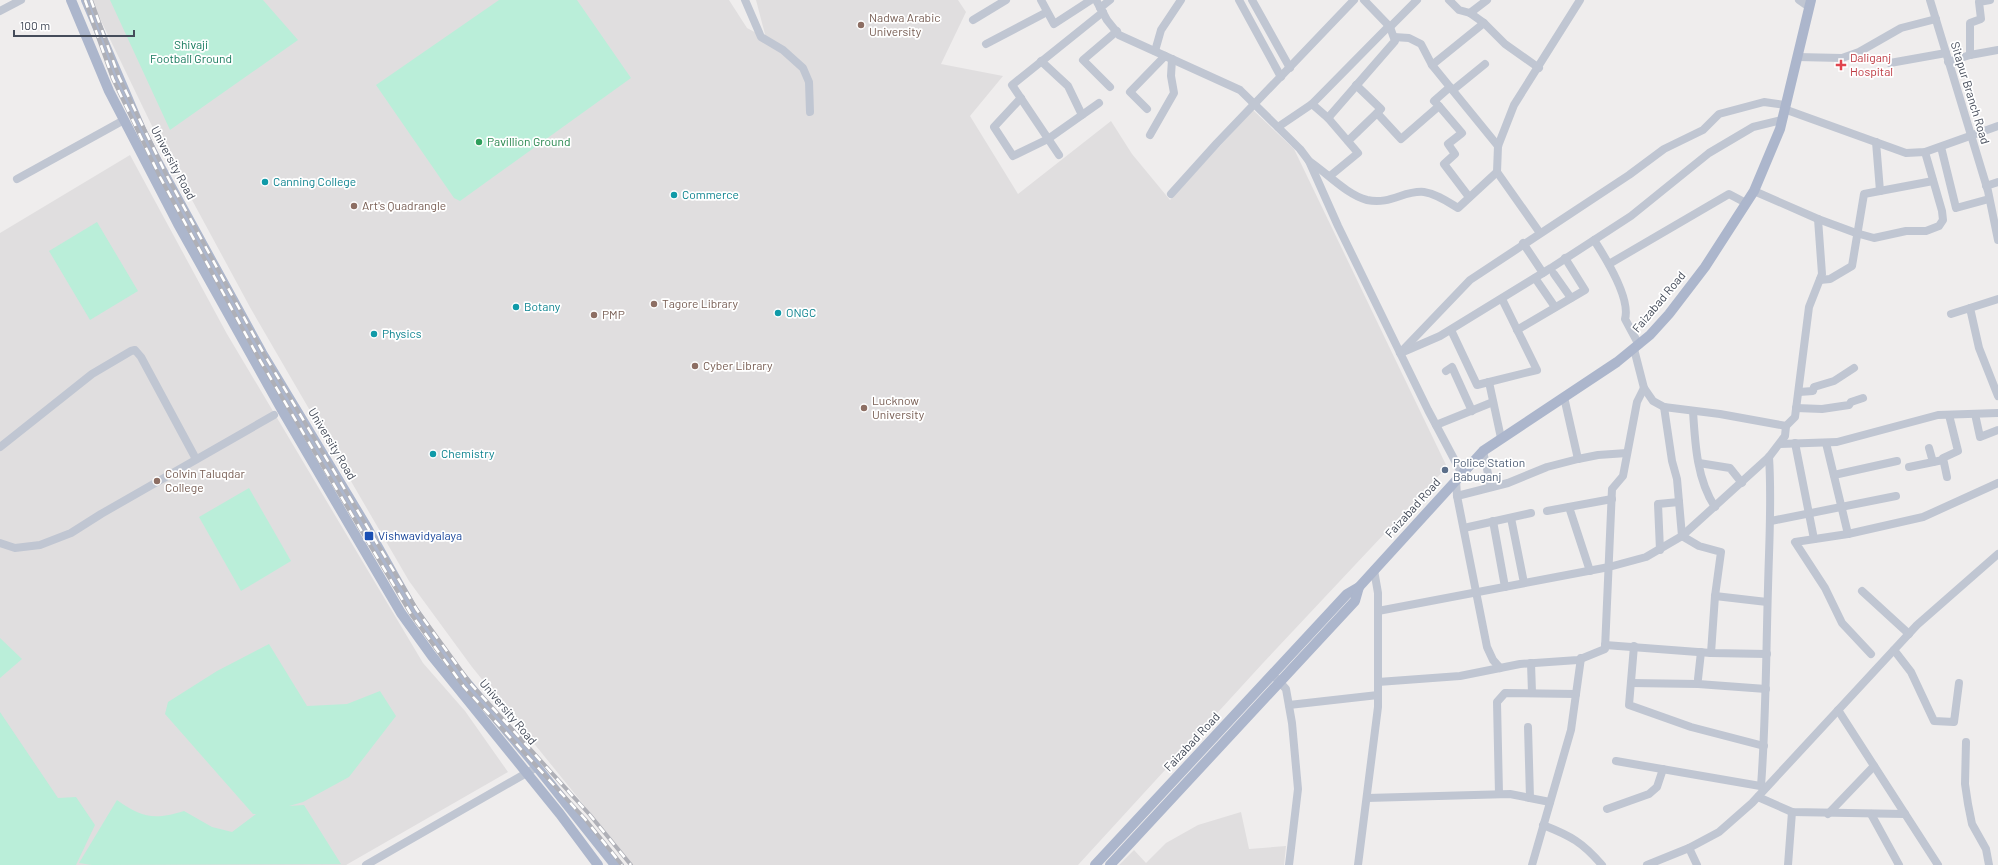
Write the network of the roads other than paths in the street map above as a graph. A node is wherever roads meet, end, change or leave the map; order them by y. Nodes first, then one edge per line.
1 (21, 0) edge
2 (71, 0) edge
3 (86, 0) edge
4 (745, 0) edge
5 (1006, 0) edge
6 (1091, 0) edge
7 (1096, 0) edge
8 (1110, 0) edge
9 (1182, 0) edge
10 (1239, 0) edge
11 (1354, 0) edge
12 (1364, 0) edge
13 (1416, 0) edge
14 (1449, 0) edge
15 (1487, 0) edge
16 (1580, 0) edge
17 (1799, 0) edge
18 (1930, 0) edge
19 (1990, 0) edge
20 (1043, 1) edge
21 (1255, 1) edge
22 (1810, 3) edge
23 (1101, 10) junction
24 (0, 11) edge
25 (1047, 12) junction
26 (1470, 13) junction
27 (1936, 19) junction
28 (973, 20) dead end
29 (1484, 23) junction
30 (1389, 27) junction
31 (1117, 32) junction
32 (1394, 37) junction
33 (986, 44) dead end
34 (1998, 50) edge
35 (1155, 51) junction
36 (1970, 55) junction
37 (1796, 57) junction
38 (1169, 58) junction
39 (1947, 58) junction
40 (1041, 62) junction
41 (1890, 63) dead end
42 (1485, 64) dead end
43 (1432, 65) junction
44 (1290, 68) junction
45 (1539, 68) junction
46 (1281, 77) junction
47 (1356, 85) junction
48 (1110, 87) dead end
49 (1452, 89) junction
50 (1021, 98) junction
51 (1099, 103) dead end
52 (1254, 104) junction
53 (1312, 104) junction
54 (1439, 106) junction
55 (1785, 107) junction
56 (1147, 109) dead end
57 (810, 112) dead end
58 (1377, 113) junction
59 (1082, 115) junction
60 (1328, 118) junction
61 (124, 120) junction
62 (1782, 120) junction
63 (1998, 126) edge
64 (1278, 127) junction
65 (1150, 135) dead end
66 (1971, 137) junction
67 (1048, 140) junction
68 (1348, 141) junction
69 (1876, 142) junction
70 (1498, 146) junction
71 (1941, 147) junction
72 (1925, 152) junction
73 (1059, 155) dead end
74 (150, 158) junction
75 (1308, 161) junction
76 (1497, 172) junction
77 (1330, 176) junction
78 (17, 179) dead end
79 (1933, 182) junction
80 (1998, 182) edge
81 (1986, 186) junction
82 (1754, 191) junction
83 (1880, 191) junction
84 (1171, 194) dead end
85 (1469, 197) junction
86 (1989, 199) junction
87 (1746, 203) junction
88 (1995, 207) edge
89 (1818, 220) junction
90 (1540, 233) junction
91 (1856, 234) junction
92 (1594, 240) junction
93 (1998, 240) edge
94 (1524, 243) junction
95 (1565, 258) junction
96 (1609, 264) junction
97 (1544, 273) junction
98 (1554, 274) dead end
99 (1535, 278) junction
100 (1820, 280) junction
101 (1571, 298) junction
102 (1502, 299) junction
103 (1998, 299) edge
104 (1556, 307) junction
105 (1970, 308) junction
106 (1950, 314) dead end
107 (1451, 330) junction
108 (1517, 330) junction
109 (1637, 347) junction
110 (1400, 353) junction
111 (1465, 361) junction
112 (1854, 368) dead end
113 (1489, 382) junction
114 (1644, 388) junction
115 (1799, 392) junction
116 (1998, 396) edge
117 (1564, 397) junction
118 (1863, 398) dead end
119 (1493, 402) junction
120 (1664, 407) junction
121 (1796, 408) junction
122 (1472, 411) junction
123 (1693, 411) junction
124 (1998, 413) edge
125 (274, 414) dead end
126 (1975, 414) junction
127 (1949, 415) junction
128 (1436, 425) junction
129 (1786, 426) junction
130 (1998, 430) edge
131 (1501, 438) junction
132 (1826, 443) junction
133 (1780, 444) junction
134 (1795, 444) junction
135 (0, 447) edge
136 (1928, 448) dead end
137 (1483, 451) junction
138 (1627, 453) junction
139 (1769, 457) junction
140 (196, 459) junction
141 (1578, 459) junction
142 (1943, 460) junction
143 (1897, 461) dead end
144 (1933, 462) junction
145 (1699, 463) junction
146 (1909, 467) dead end
147 (1834, 475) junction
148 (1459, 477) junction
149 (1947, 477) dead end
150 (1742, 483) junction
151 (1998, 483) edge
152 (1491, 487) junction
153 (1457, 496) junction
154 (1896, 496) dead end
155 (1612, 499) junction
156 (1678, 502) junction
157 (1569, 507) junction
158 (1715, 507) junction
159 (1842, 508) junction
160 (1548, 511) dead end
161 (1531, 513) dead end
162 (1809, 514) junction
163 (1511, 518) junction
164 (1493, 521) junction
165 (1771, 521) junction
166 (1464, 528) junction
167 (1848, 534) junction
168 (1682, 536) junction
169 (1814, 539) junction
170 (0, 543) edge
171 (1660, 550) junction
172 (1998, 554) edge
173 (1609, 567) junction
174 (1374, 570) junction
175 (1590, 571) junction
176 (1524, 583) junction
177 (1505, 587) junction
178 (1862, 591) dead end
179 (1477, 592) junction
180 (1714, 596) junction
181 (1768, 602) junction
182 (1378, 611) junction
183 (1909, 634) junction
184 (1605, 644) junction
185 (1634, 646) junction
186 (1894, 650) junction
187 (1701, 652) junction
188 (1711, 652) junction
189 (1767, 654) junction
190 (1871, 654) dead end
191 (1581, 658) junction
192 (1531, 663) junction
193 (1500, 668) junction
194 (1276, 678) junction
195 (1698, 679) dead end
196 (1378, 682) junction
197 (1631, 683) junction
198 (1960, 683) dead end
199 (1766, 689) junction
200 (1532, 693) junction
201 (1576, 694) junction
202 (1378, 695) junction
203 (1289, 705) junction
204 (1838, 710) junction
205 (1528, 727) dead end
206 (1966, 742) dead end
207 (1764, 746) junction
208 (1616, 761) dead end
209 (1874, 766) junction
210 (537, 767) junction
211 (1663, 769) junction
212 (526, 773) junction
213 (1764, 787) junction
214 (1499, 794) junction
215 (1758, 797) junction
216 (1367, 798) junction
217 (1530, 798) junction
218 (1550, 802) junction
219 (1607, 809) dead end
220 (1792, 812) junction
221 (1828, 814) junction
222 (1871, 814) junction
223 (1905, 814) junction
224 (1543, 825) junction
225 (594, 838) junction
226 (585, 847) junction
227 (1689, 848) junction
228 (366, 865) edge
229 (598, 865) edge
230 (614, 865) edge
231 (1095, 865) edge
232 (1110, 865) edge
233 (1289, 865) edge
234 (1358, 865) edge
235 (1532, 865) edge
236 (1602, 865) edge
237 (1647, 865) edge
238 (1697, 865) edge
239 (1788, 865) edge
240 (1899, 865) edge
241 (1938, 865) edge
242 (1989, 865) edge

1 - 24 street
2 - 61 main road, University Road
3 - 74 main road, University Road
4 - 57 street
5 - 28 street
6 - 25 street
7 - 23 street
8 - 23 street
9 - 35 street
10 - 46 street
11 - 44 street
12 - 30 street
13 - 30 street
14 - 26 street
15 - 26 street
16 - 45 street
17 - 22 street
18 - 27 street, Sitapur Branch Road
19 - 36 street
20 - 25 street
21 - 44 street
22 - 37 main road, Faizabad Road
23 - 31 street
23 - 40 street
25 - 33 street
26 - 29 street
27 - 37 street
27 - 39 street, Sitapur Branch Road
29 - 43 street
29 - 45 street
30 - 32 street
30 - 53 street
31 - 35 street
31 - 48 street
32 - 43 street
32 - 47 street
34 - 36 street
35 - 38 street
36 - 39 street
37 - 55 main road, Faizabad Road
38 - 52 street
38 - 56 street
38 - 65 street
39 - 41 street
39 - 66 street, Sitapur Branch Road
40 - 50 street
40 - 59 street
42 - 49 street
43 - 49 street
44 - 46 street
45 - 70 street
46 - 52 street
47 - 58 street
47 - 60 street
49 - 54 street
49 - 70 street
50 - 67 street
50 - 67 street
51 - 59 street
52 - 64 street
52 - 84 street
53 - 60 street
53 - 64 street
54 - 58 street
54 - 85 street
55 - 62 main road, Faizabad Road
55 - 69 street
55 - 90 street
58 - 68 street
59 - 67 street
60 - 68 street
61 - 74 main road, University Road
61 - 78 street
62 - 82 main road, Faizabad Road
62 - 92 street
63 - 66 street
64 - 75 street
66 - 71 street
66 - 81 street, Sitapur Branch Road
67 - 73 street
68 - 77 street
69 - 72 street
69 - 83 street
70 - 76 street
71 - 72 street
71 - 86 street
72 - 79 street
74 - 210 main road, University Road
74 - 212 main road, University Road
75 - 77 street
75 - 110 street
76 - 85 street
76 - 90 street
77 - 85 street
79 - 83 street
79 - 91 street
80 - 81 street
81 - 86 street, Sitapur Branch Road
82 - 87 main road, Faizabad Road
82 - 89 street
83 - 91 street
86 - 88 street, Sitapur Branch Road
87 - 96 street
87 - 109 main road, Faizabad Road
88 - 93 street, Sitapur Branch Road
89 - 91 street
89 - 100 street
90 - 94 street
91 - 100 street
92 - 95 street
92 - 96 street
94 - 97 street
94 - 110 street
95 - 97 street
95 - 101 street
96 - 109 street
97 - 99 street
98 - 101 street
99 - 102 street
99 - 104 street
100 - 115 street
101 - 104 street
102 - 107 street
102 - 108 street
103 - 105 street
104 - 108 street
105 - 106 street
105 - 116 street
107 - 110 street
107 - 111 street
108 - 113 street
109 - 114 street
109 - 117 main road, Faizabad Road
110 - 128 street
111 - 113 street
111 - 122 street
112 - 115 street
113 - 119 street
114 - 120 street
114 - 138 street
115 - 121 street
117 - 131 main road, Faizabad Road
117 - 141 street
118 - 121 street
119 - 122 street
119 - 131 street
120 - 123 street
120 - 156 street
121 - 129 street
122 - 128 street
123 - 129 street
123 - 145 street
124 - 126 street
125 - 140 street
126 - 127 street
126 - 130 street
127 - 132 street
127 - 142 street
128 - 148 street
129 - 133 street
131 - 137 main road, Faizabad Road
132 - 134 street
132 - 147 street
133 - 134 street
133 - 139 street
134 - 162 street
135 - 140 street
136 - 144 street
137 - 148 main road, Faizabad Road
137 - 152 street
138 - 141 street
138 - 155 street
139 - 150 street
139 - 165 street
140 - 170 street
141 - 152 street
142 - 144 street
142 - 149 street
143 - 147 street
144 - 146 street
145 - 150 street
145 - 158 street
147 - 159 street
148 - 153 street
148 - 174 main road, Faizabad Road
150 - 158 street
151 - 167 street
152 - 153 street
153 - 166 street
154 - 159 street
155 - 157 street
155 - 173 street
156 - 168 street
156 - 171 street
157 - 160 street
157 - 175 street
158 - 168 street
159 - 162 street
159 - 167 street
161 - 163 street
162 - 165 street
162 - 169 street
163 - 164 street
163 - 176 street
164 - 166 street
164 - 177 street
165 - 181 street
166 - 179 street
167 - 169 street
168 - 171 street
168 - 180 street
169 - 190 street
171 - 173 street
172 - 183 street
173 - 175 street
173 - 184 street
174 - 182 street
174 - 194 main road, Faizabad Road
175 - 176 street
176 - 177 street
177 - 179 street
178 - 183 street
179 - 182 street
179 - 193 street
180 - 181 street
180 - 188 street
181 - 189 street
182 - 196 street
183 - 186 street
184 - 185 street
184 - 191 street
185 - 187 street
185 - 197 street
186 - 198 street
186 - 204 street
187 - 188 street
187 - 195 street
188 - 189 street
189 - 199 street
191 - 192 street
191 - 201 street
192 - 193 street
192 - 200 street
193 - 196 street
194 - 203 street
194 - 231 main road, Faizabad Road
194 - 232 main road, Faizabad Road
196 - 202 street
197 - 199 street
197 - 207 street
199 - 207 street
200 - 201 street
200 - 214 street
201 - 218 street
202 - 203 street
202 - 216 street
203 - 233 street
204 - 209 street
204 - 213 street
205 - 217 street
206 - 242 street
207 - 213 street
208 - 211 street
209 - 221 street
209 - 223 street
210 - 212 street
210 - 225 main road, University Road
211 - 213 street
211 - 219 street
212 - 226 main road, University Road
212 - 228 street
213 - 215 street
214 - 216 street
214 - 217 street
215 - 220 street
215 - 227 street
216 - 234 street
217 - 218 street
218 - 224 street
220 - 221 street
220 - 239 street
221 - 222 street
222 - 223 street
222 - 240 street
223 - 241 street
224 - 235 street
224 - 236 street
225 - 226 main road
225 - 230 main road, University Road
226 - 229 main road, University Road
227 - 237 street
227 - 238 street

